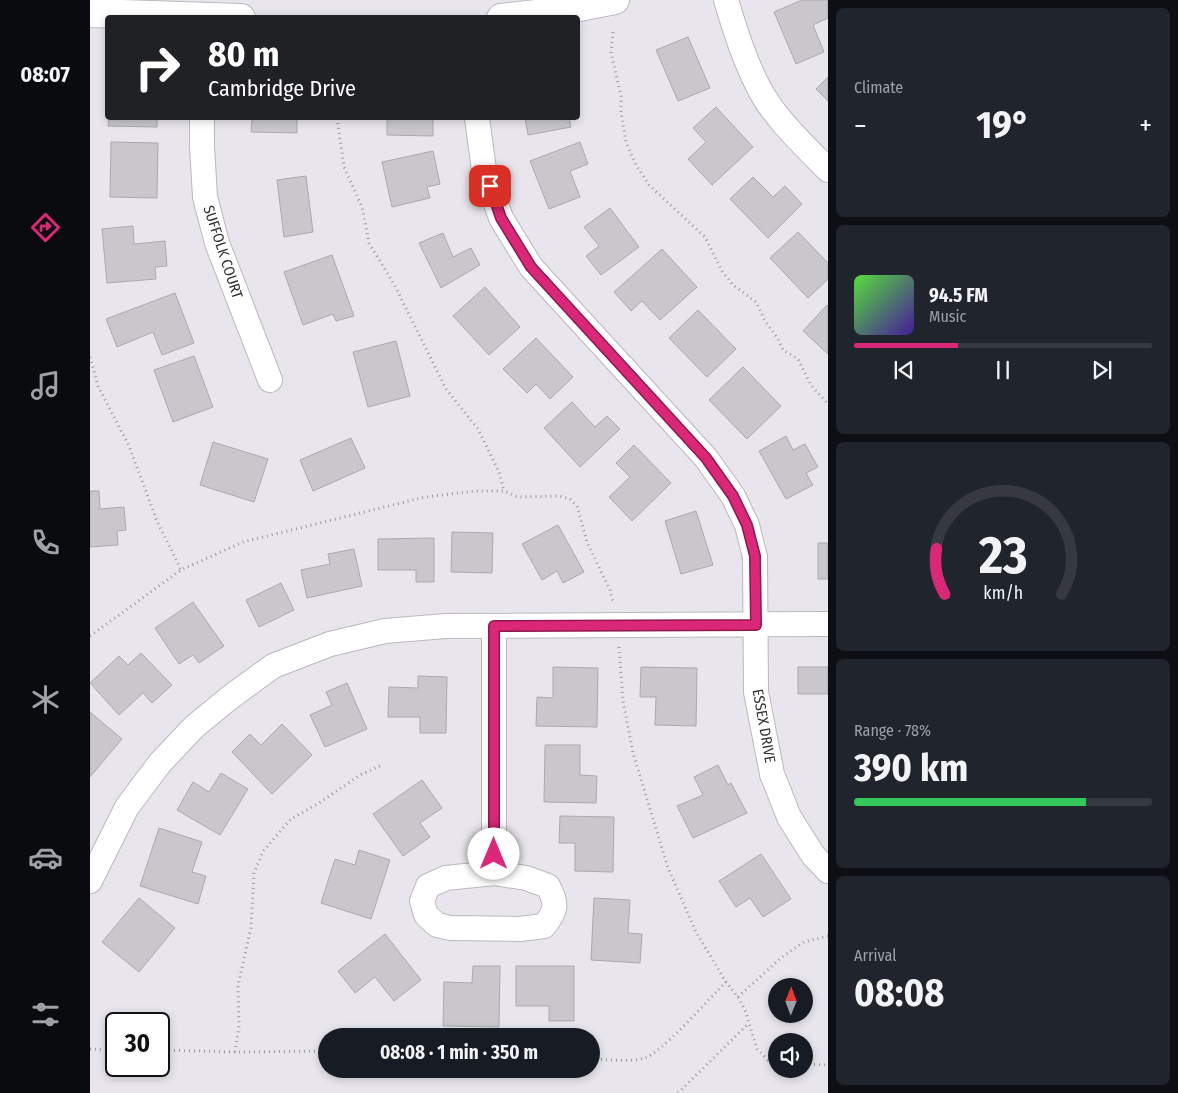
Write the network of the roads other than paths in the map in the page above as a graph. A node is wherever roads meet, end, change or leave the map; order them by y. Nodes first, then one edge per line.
1 (615, 0) edge
2 (726, 0) edge
3 (90, 13) edge
4 (147, 15) edge
5 (528, 15) edge
6 (202, 120) edge
7 (477, 120) edge
8 (828, 170) edge
9 (270, 380) dead end
10 (828, 624) edge
11 (756, 625) junction
12 (494, 626) junction
13 (828, 871) edge
14 (494, 873) junction
15 (90, 881) edge

1 - 5 street
2 - 8 street
3 - 4 street
6 - 9 street, SUFFOLK COURT
7 - 11 street, ESSEX DRIVE
10 - 11 street
11 - 12 street
11 - 13 street, ESSEX DRIVE
12 - 14 street
12 - 15 street
14 - 14 street

